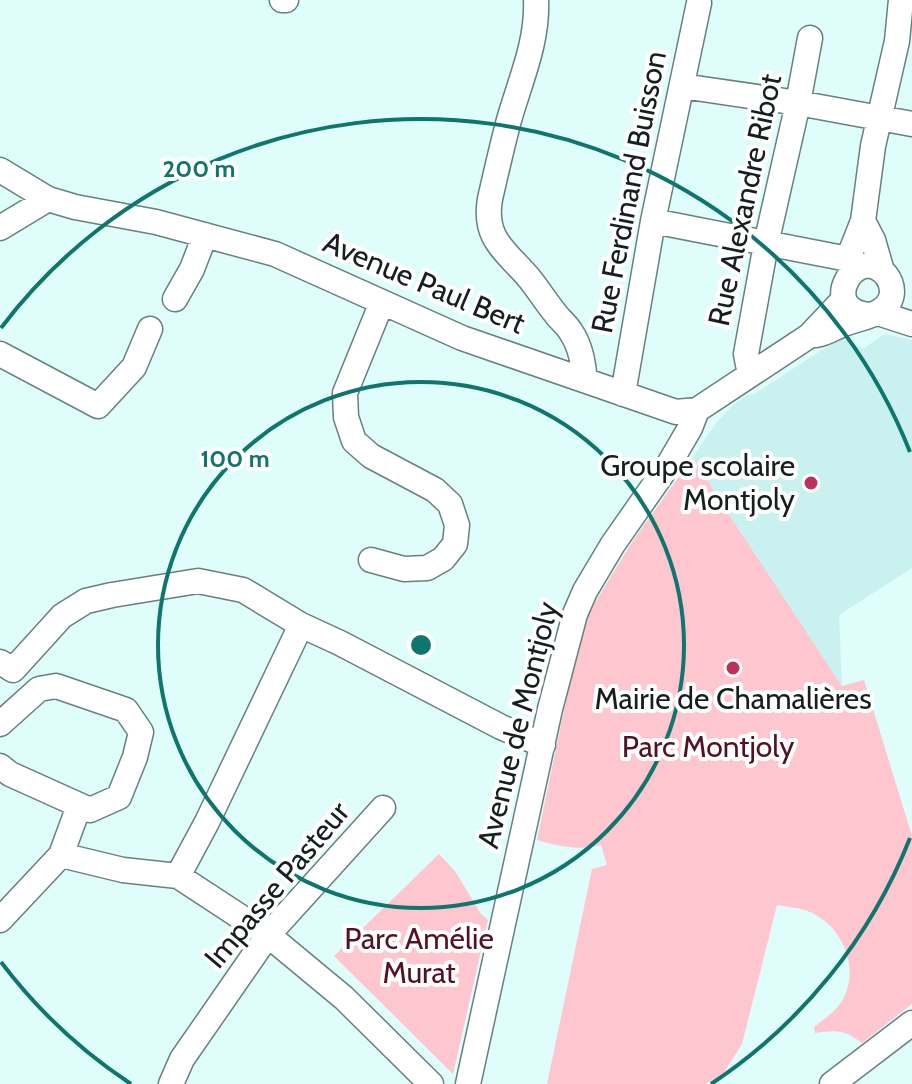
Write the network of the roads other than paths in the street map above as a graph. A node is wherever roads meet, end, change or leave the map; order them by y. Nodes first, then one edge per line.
1 (536, 0) edge
2 (901, 0) edge
3 (699, 3) dead end
4 (810, 38) dead end
5 (682, 86) junction
6 (798, 103) junction
7 (880, 118) junction
8 (912, 124) edge
9 (0, 170) edge
10 (48, 199) junction
11 (653, 221) junction
12 (863, 221) junction
13 (0, 228) edge
14 (205, 235) junction
15 (766, 244) junction
16 (851, 265) junction
17 (886, 276) junction
18 (175, 299) dead end
19 (844, 299) junction
20 (912, 299) edge
21 (382, 302) junction
22 (873, 314) junction
23 (912, 324) edge
24 (150, 329) dead end
25 (809, 336) junction
26 (0, 354) edge
27 (750, 375) junction
28 (576, 377) junction
29 (623, 394) junction
30 (697, 410) junction
31 (371, 560) dead end
32 (301, 625) junction
33 (4, 672) edge
34 (0, 724) edge
35 (543, 745) junction
36 (0, 766) edge
37 (79, 806) junction
38 (383, 808) dead end
39 (61, 855) junction
40 (178, 876) junction
41 (0, 920) edge
42 (268, 935) junction
43 (912, 1023) edge
44 (171, 1084) edge
45 (431, 1084) edge
46 (468, 1084) edge
47 (832, 1084) edge

1 - 28 street
2 - 7 street
3 - 5 street, Rue Ferdinand Buisson
4 - 6 street, Rue Alexandre Ribot
5 - 6 street
5 - 11 street, Rue Ferdinand Buisson
6 - 7 street
6 - 15 street, Rue Alexandre Ribot
7 - 8 street
7 - 12 street
9 - 10 street, Avenue Paul Bert
10 - 13 street
10 - 14 street, Avenue Paul Bert
11 - 15 street
11 - 29 street, Rue Ferdinand Buisson
12 - 16 street
12 - 17 street
14 - 18 street
14 - 21 street, Avenue Paul Bert
15 - 16 street
15 - 27 street, Rue Alexandre Ribot
16 - 17 street
16 - 19 street
17 - 20 street
17 - 22 street
19 - 22 street
19 - 25 street
21 - 28 street, Avenue Paul Bert
21 - 31 street
22 - 23 street
22 - 25 street
24 - 26 street
25 - 27 street
27 - 30 street
28 - 29 street, Avenue Paul Bert
29 - 30 street, Avenue Paul Bert
30 - 35 street, Avenue de Montjoly
32 - 33 street
32 - 35 street
32 - 40 street
34 - 37 street
35 - 46 street, Avenue de Montjoly
36 - 37 street
37 - 39 street
38 - 42 street, Impasse Pasteur
39 - 40 street
39 - 41 street
40 - 42 street
42 - 44 street, Impasse Pasteur
42 - 45 street
43 - 47 street

